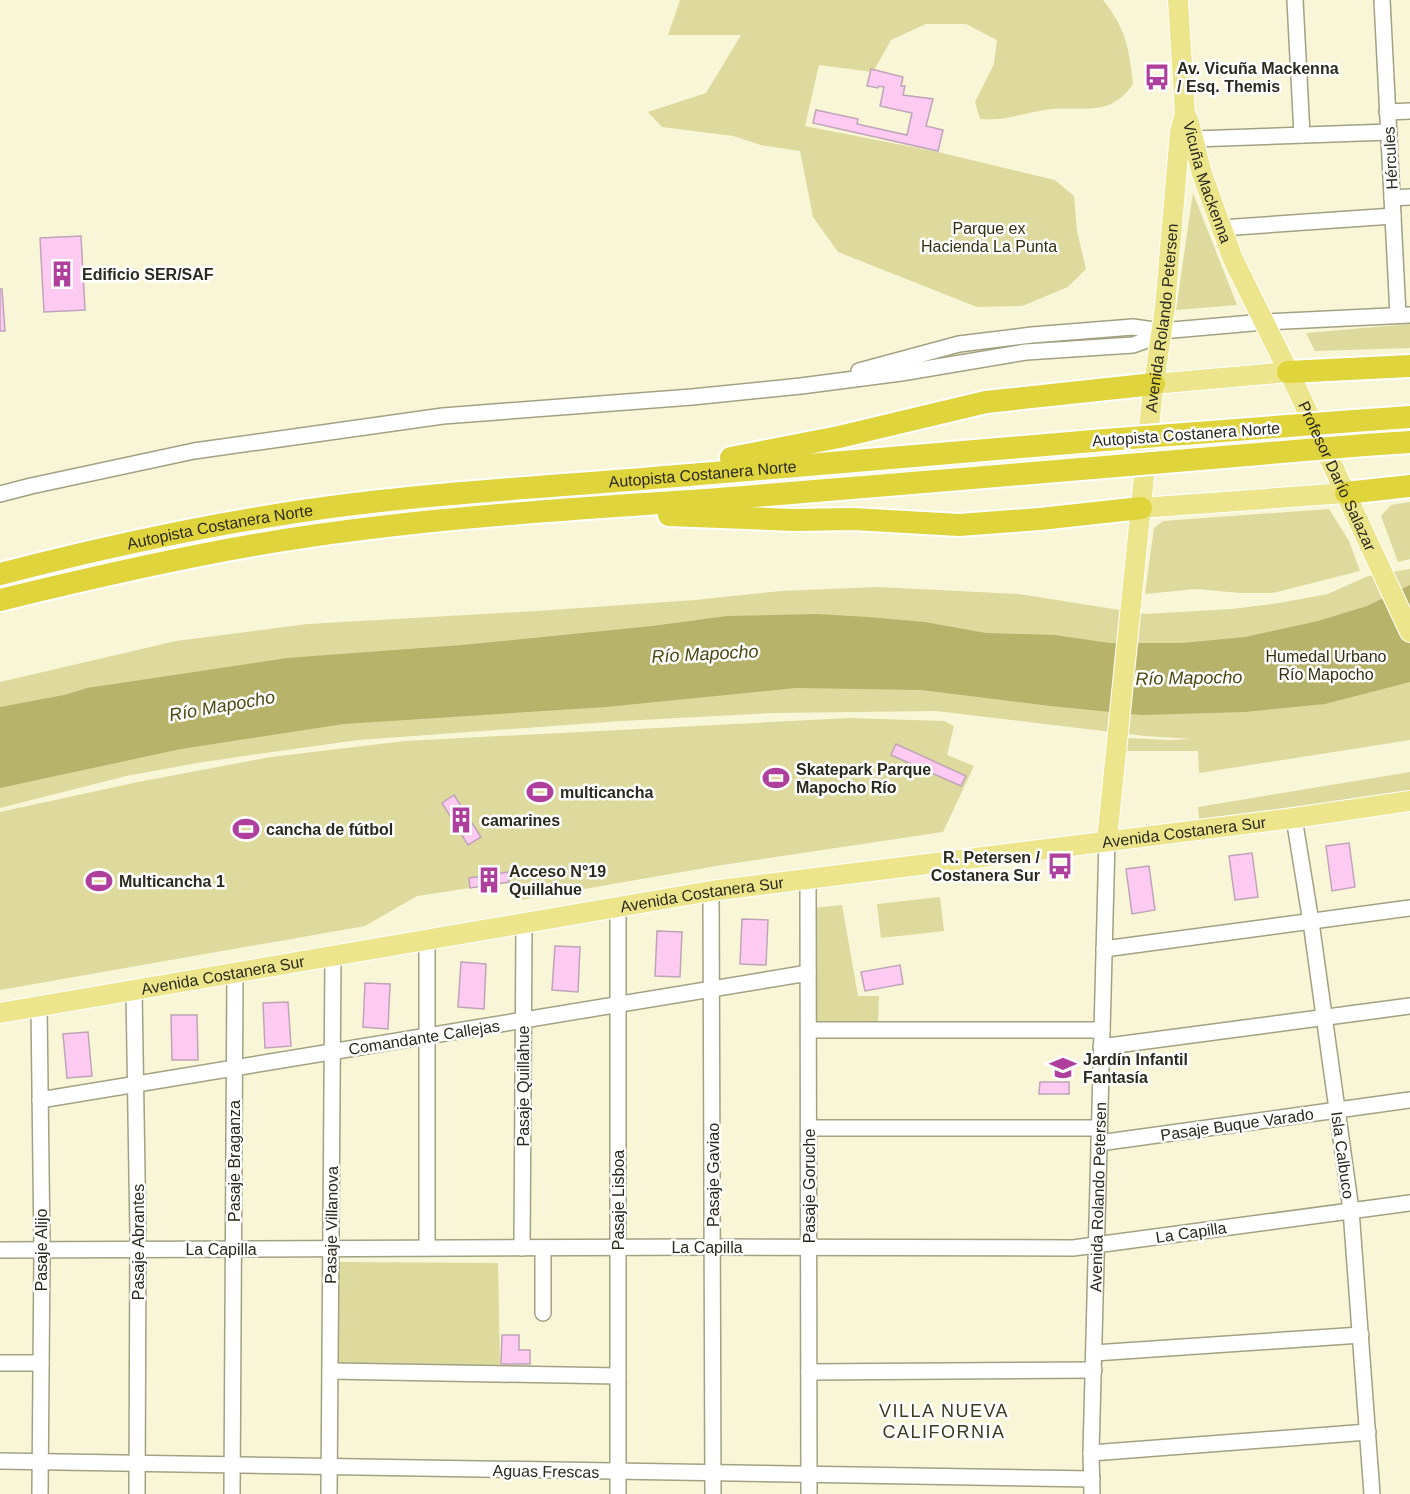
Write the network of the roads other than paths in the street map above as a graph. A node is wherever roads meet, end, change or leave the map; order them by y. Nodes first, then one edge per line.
1 (1178, 0) edge
2 (1294, 0) edge
3 (1382, 0) edge
4 (1410, 111) edge
5 (1387, 112) junction
6 (1185, 114) junction
7 (1389, 132) junction
8 (1302, 135) junction
9 (1194, 139) junction
10 (1410, 197) edge
11 (1392, 198) junction
12 (1393, 216) junction
13 (1221, 228) junction
14 (1404, 315) edge
15 (1264, 322) junction
16 (1161, 331) junction
17 (1410, 366) edge
18 (1288, 372) junction
19 (1154, 384) junction
20 (1410, 417) edge
21 (1410, 442) edge
22 (585, 483) junction
23 (1410, 486) edge
24 (1346, 493) junction
25 (0, 494) edge
26 (1141, 508) junction
27 (569, 509) junction
28 (0, 574) edge
29 (0, 600) edge
30 (1410, 632) edge
31 (1410, 801) edge
32 (1294, 818) junction
33 (1107, 840) junction
34 (808, 878) junction
35 (711, 891) junction
36 (618, 907) junction
37 (1410, 908) edge
38 (1311, 922) junction
39 (524, 924) junction
40 (427, 940) junction
41 (1104, 949) junction
42 (333, 956) junction
43 (235, 973) junction
44 (808, 973) junction
45 (712, 989) junction
46 (134, 990) junction
47 (619, 1005) junction
48 (39, 1006) junction
49 (1410, 1006) edge
50 (0, 1013) edge
51 (1323, 1017) junction
52 (523, 1021) junction
53 (808, 1030) junction
54 (1102, 1030) junction
55 (427, 1036) junction
56 (1101, 1047) junction
57 (333, 1052) junction
58 (233, 1068) junction
59 (137, 1084) junction
60 (40, 1100) junction
61 (1410, 1100) edge
62 (1336, 1110) junction
63 (809, 1128) junction
64 (1099, 1135) junction
65 (1410, 1203) edge
66 (1351, 1210) junction
67 (1097, 1245) junction
68 (713, 1247) junction
69 (809, 1247) junction
70 (331, 1248) junction
71 (427, 1248) junction
72 (522, 1248) junction
73 (543, 1248) junction
74 (618, 1248) junction
75 (138, 1249) junction
76 (234, 1249) junction
77 (0, 1250) edge
78 (42, 1250) junction
79 (543, 1313) dead end
80 (1361, 1335) junction
81 (1094, 1353) junction
82 (0, 1363) edge
83 (41, 1363) junction
84 (1094, 1370) junction
85 (330, 1371) junction
86 (809, 1372) junction
87 (618, 1376) junction
88 (1368, 1432) junction
89 (1091, 1453) junction
90 (0, 1461) edge
91 (40, 1462) junction
92 (138, 1464) junction
93 (232, 1465) junction
94 (329, 1467) junction
95 (618, 1472) junction
96 (713, 1474) junction
97 (809, 1476) junction
98 (1092, 1487) edge
99 (40, 1494) edge
100 (137, 1494) edge
101 (232, 1494) edge
102 (329, 1494) edge
103 (618, 1494) edge
104 (713, 1494) edge
105 (809, 1494) edge
106 (1372, 1494) edge

1 - 6 main road, Vicuña Mackenna
2 - 8 street
3 - 5 street, Hércules
4 - 5 street
5 - 7 street, Hércules
6 - 9 main road, Vicuña Mackenna
6 - 16 main road, Avenida Rolando Petersen
7 - 8 street
7 - 11 street, Hércules
8 - 9 street
9 - 13 main road, Vicuña Mackenna
10 - 11 street
11 - 12 street, Hércules
12 - 13 street
12 - 14 street, Hércules
13 - 15 main road, Vicuña Mackenna
14 - 15 street
15 - 16 street
15 - 18 main road, Profesor Darío Salazar
16 - 19 main road, Avenida Rolando Petersen
16 - 25 street
17 - 18 highway
18 - 19 main road
18 - 24 main road, Profesor Darío Salazar
19 - 22 highway
19 - 26 main road, Avenida Rolando Petersen
20 - 22 highway, Autopista Costanera Norte, bridge
21 - 27 highway, Autopista Costanera Norte, bridge
22 - 28 highway, Autopista Costanera Norte
23 - 24 highway
24 - 26 main road
24 - 30 main road, Profesor Darío Salazar
26 - 27 highway
26 - 33 main road, Avenida Rolando Petersen
27 - 29 highway, Autopista Costanera Norte
31 - 32 main road, Avenida Costanera Sur
32 - 33 main road, Avenida Costanera Sur
32 - 38 street, Isla Calbuco
33 - 34 main road, Avenida Costanera Sur
33 - 41 street, Avenida Rolando Petersen
34 - 35 main road, Avenida Costanera Sur
34 - 44 street, Pasaje Goruche
35 - 36 main road, Avenida Costanera Sur
35 - 45 street, Pasaje Gaviao
36 - 39 main road, Avenida Costanera Sur
36 - 47 street, Pasaje Lisboa
37 - 38 street
38 - 41 street
38 - 51 street, Isla Calbuco
39 - 40 main road, Avenida Costanera Sur
39 - 52 street, Pasaje Quillahue
40 - 42 main road, Avenida Costanera Sur
40 - 55 street
41 - 54 street, Avenida Rolando Petersen
42 - 43 main road, Avenida Costanera Sur
42 - 57 street, Pasaje Villanova
43 - 46 main road, Avenida Costanera Sur
43 - 58 street, Pasaje Braganza
44 - 45 street, Comandante Callejas
44 - 53 street, Pasaje Goruche
45 - 47 street, Comandante Callejas
45 - 68 street, Pasaje Gaviao
46 - 48 main road, Avenida Costanera Sur
46 - 59 street, Pasaje Abrantes
47 - 52 street, Comandante Callejas
47 - 74 street, Pasaje Lisboa
48 - 50 main road, Avenida Costanera Sur
48 - 60 street, Pasaje Alijo
49 - 51 street
51 - 56 street
51 - 62 street, Isla Calbuco
52 - 55 street, Comandante Callejas
52 - 72 street, Pasaje Quillahue
53 - 54 street
53 - 63 street, Pasaje Goruche
54 - 56 street, Avenida Rolando Petersen
55 - 57 street, Comandante Callejas
55 - 71 street
56 - 64 street, Avenida Rolando Petersen
57 - 58 street, Comandante Callejas
57 - 70 street, Pasaje Villanova
58 - 59 street, Comandante Callejas
58 - 76 street, Pasaje Braganza
59 - 60 street, Comandante Callejas
59 - 75 street, Pasaje Abrantes
60 - 78 street, Pasaje Alijo
61 - 62 street, Pasaje Buque Varado
62 - 64 street, Pasaje Buque Varado
62 - 66 street, Isla Calbuco
63 - 64 street, Pasaje Buque Varado
63 - 69 street, Pasaje Goruche
64 - 67 street, Avenida Rolando Petersen
65 - 66 street, La Capilla
66 - 67 street, La Capilla
66 - 80 street, Isla Calbuco
67 - 69 street, La Capilla
67 - 81 street, Avenida Rolando Petersen
68 - 69 street, La Capilla
68 - 74 street, La Capilla
68 - 96 street, Pasaje Gaviao
69 - 86 street, Pasaje Goruche
70 - 71 street, La Capilla
70 - 76 street, La Capilla
70 - 85 street, Pasaje Villanova
71 - 72 street, La Capilla
72 - 73 street, La Capilla
73 - 74 street, La Capilla
73 - 79 street
74 - 87 street, Pasaje Lisboa
75 - 76 street, La Capilla
75 - 78 street, La Capilla
75 - 92 street, Pasaje Abrantes
76 - 93 street, Pasaje Braganza
77 - 78 street, La Capilla
78 - 83 street, Pasaje Alijo
80 - 81 street
80 - 88 street, Isla Calbuco
81 - 84 street, Avenida Rolando Petersen
82 - 83 street
83 - 91 street, Pasaje Alijo
84 - 86 street
84 - 89 street, Avenida Rolando Petersen
85 - 87 street
85 - 94 street, Pasaje Villanova
86 - 97 street, Pasaje Goruche
87 - 95 street, Pasaje Lisboa
88 - 89 street
88 - 106 street, Isla Calbuco
89 - 98 street, Avenida Rolando Petersen
90 - 91 street, Aguas Frescas
91 - 92 street, Aguas Frescas
91 - 99 street, Pasaje Alijo
92 - 93 street, Aguas Frescas
92 - 100 street, Pasaje Abrantes
93 - 94 street, Aguas Frescas
93 - 101 street, Pasaje Braganza
94 - 95 street, Aguas Frescas
94 - 102 street, Pasaje Villanova
95 - 96 street, Aguas Frescas
95 - 103 street, Pasaje Lisboa
96 - 97 street, Aguas Frescas
96 - 104 street, Pasaje Gaviao
97 - 98 street, Aguas Frescas
97 - 105 street, Pasaje Goruche

